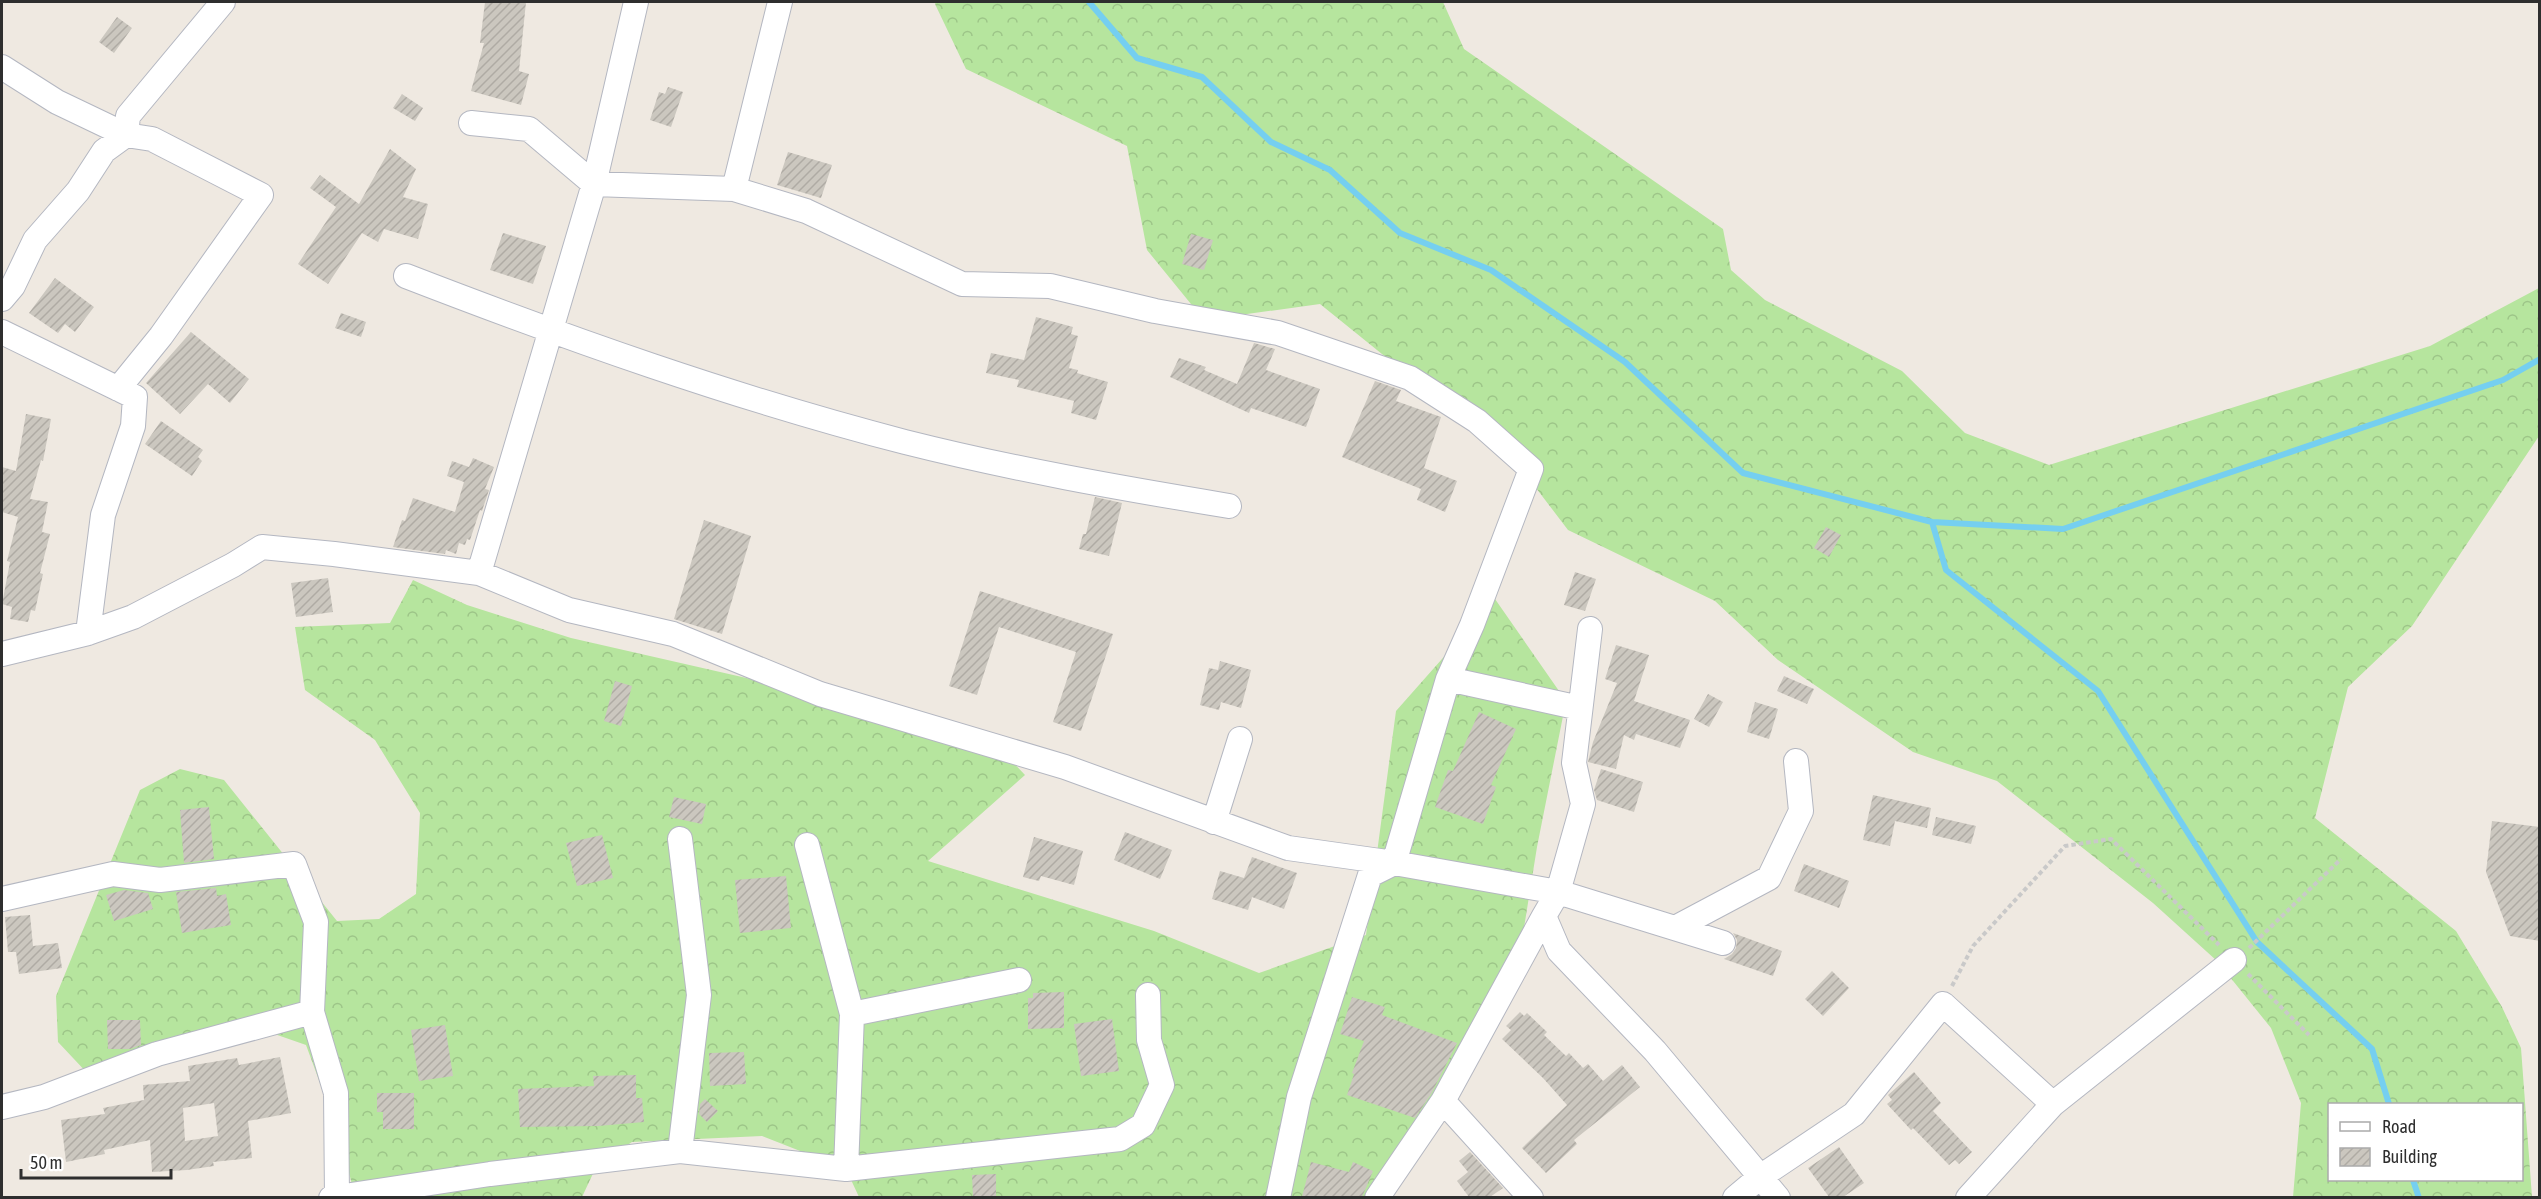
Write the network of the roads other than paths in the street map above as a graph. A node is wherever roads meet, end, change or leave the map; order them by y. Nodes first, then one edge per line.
1 (223, 2) edge
2 (636, 2) edge
3 (780, 2) edge
4 (2, 67) edge
5 (471, 123) dead end
6 (126, 135) junction
7 (594, 184) junction
8 (734, 189) junction
9 (406, 276) dead end
10 (2, 299) edge
11 (2, 332) edge
12 (550, 332) junction
13 (118, 389) junction
14 (1229, 506) dead end
15 (479, 573) junction
16 (1590, 629) dead end
17 (88, 633) junction
18 (2, 654) edge
19 (1448, 679) junction
20 (1580, 708) junction
21 (1240, 739) dead end
22 (1796, 761) dead end
23 (1214, 822) junction
24 (680, 839) dead end
25 (807, 845) dead end
26 (1394, 863) junction
27 (1558, 892) junction
28 (2, 899) edge
29 (1545, 916) junction
30 (1676, 928) junction
31 (1723, 943) dead end
32 (2234, 960) road end
33 (1019, 980) dead end
34 (1148, 995) dead end
35 (312, 1012) junction
36 (852, 1014) junction
37 (1443, 1101) junction
38 (2053, 1104) junction
39 (2, 1107) edge
40 (680, 1150) junction
41 (846, 1169) junction
42 (1760, 1177) junction
43 (331, 1197) edge
44 (337, 1197) edge
45 (1278, 1197) edge
46 (1377, 1197) edge
47 (1531, 1197) edge
48 (1735, 1197) edge
49 (1778, 1197) edge
50 (1968, 1197) edge

1 - 6 street
2 - 7 street
3 - 8 street
4 - 6 street
5 - 7 street
6 - 10 street
6 - 13 street
7 - 8 street
7 - 12 street
8 - 19 street
9 - 12 street
11 - 13 street
12 - 14 street
12 - 15 street
13 - 17 street
15 - 17 street
15 - 23 street
16 - 20 street
17 - 18 street
19 - 20 street
19 - 26 street
20 - 27 street
21 - 23 street
22 - 30 street
23 - 26 street
24 - 40 street
25 - 36 street
26 - 27 street
26 - 45 street
27 - 29 street
27 - 30 street
28 - 35 street
29 - 37 street
29 - 42 street
30 - 31 street
32 - 38 street
33 - 36 street
34 - 41 street
35 - 39 street
35 - 44 street
36 - 41 street
37 - 46 street
37 - 47 street
38 - 42 street
38 - 50 street
40 - 41 street
40 - 44 street
42 - 48 street
42 - 49 street
43 - 44 street

